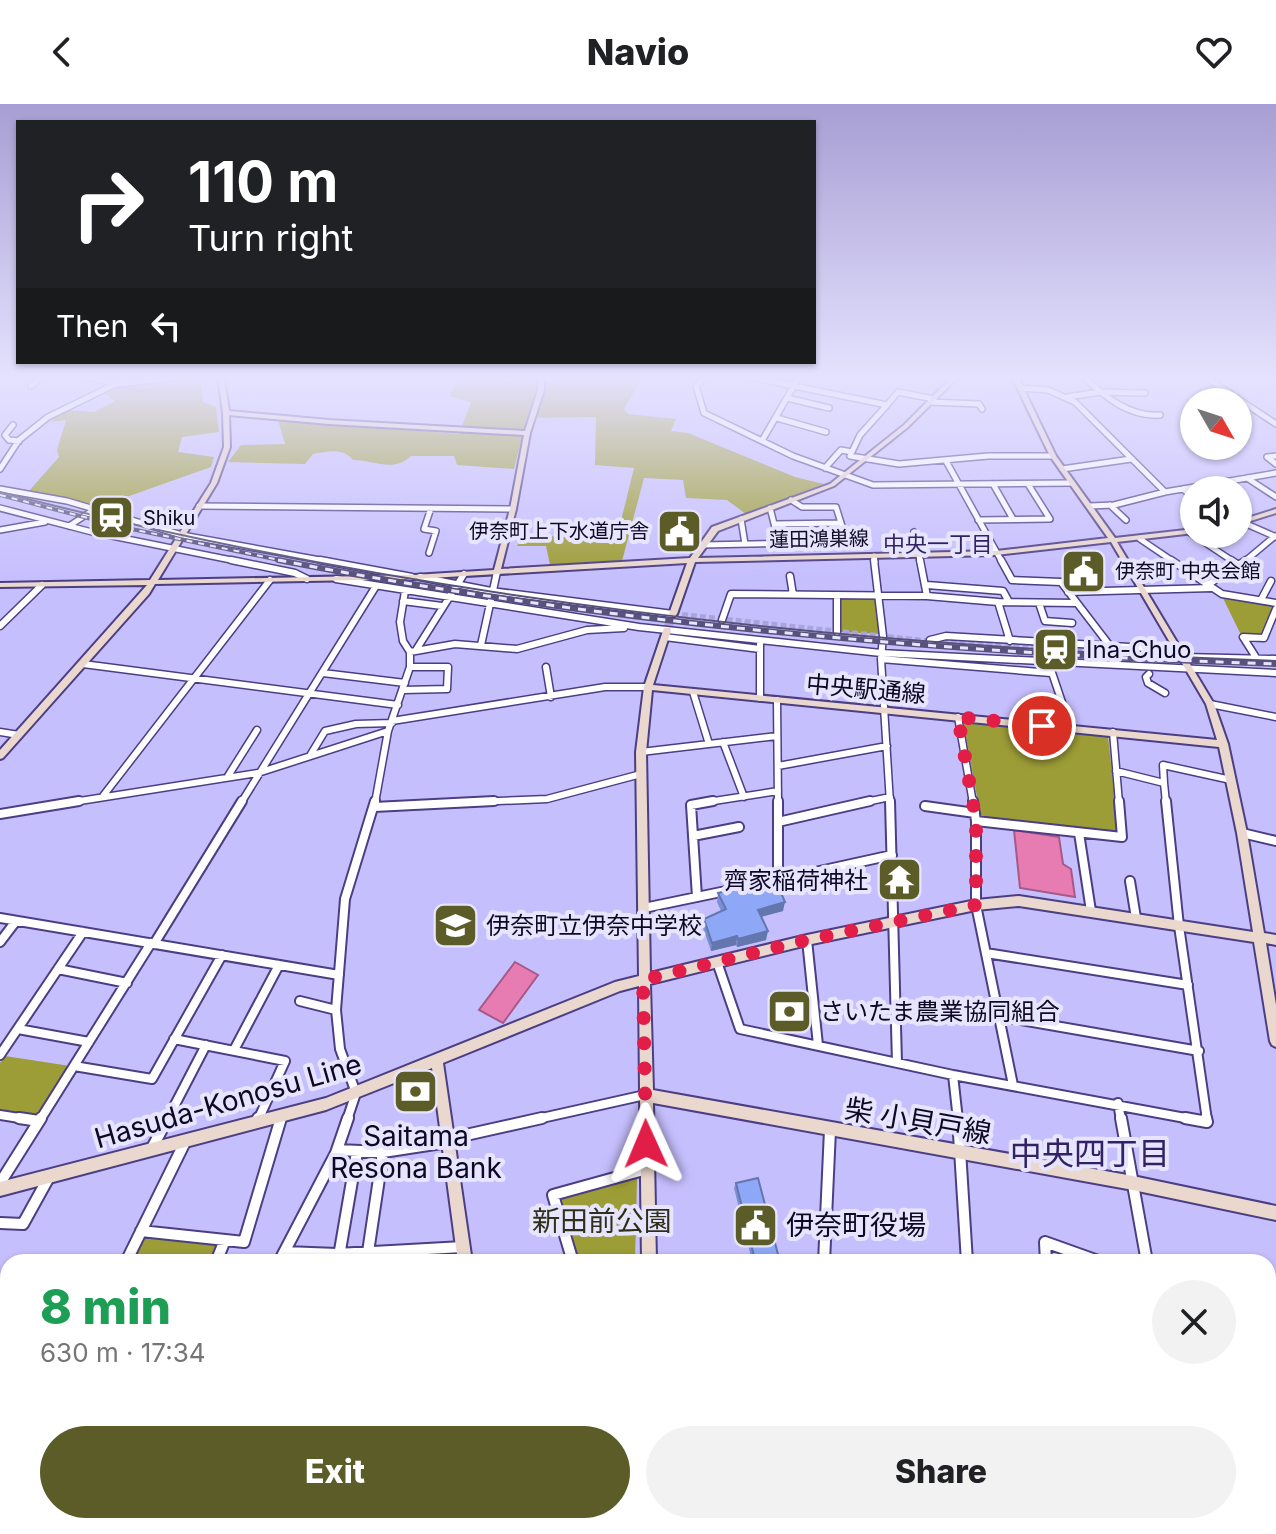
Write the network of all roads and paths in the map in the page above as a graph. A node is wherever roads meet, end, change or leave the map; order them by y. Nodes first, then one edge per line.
1 (17, 444) edge
2 (224, 444) edge
3 (525, 444) edge
4 (773, 444) edge
5 (856, 444) edge
6 (884, 444) edge
7 (1047, 444) edge
8 (1115, 444) edge
9 (852, 452) junction
10 (1053, 456) junction
11 (1276, 456) edge
12 (1131, 459) junction
13 (863, 460) junction
14 (946, 461) junction
15 (1276, 464) edge
16 (825, 468) junction
17 (0, 469) edge
18 (1062, 469) junction
19 (845, 475) junction
20 (1274, 475) edge
21 (1252, 477) edge
22 (1252, 481) edge
23 (1072, 483) junction
24 (958, 484) junction
25 (993, 484) junction
26 (1028, 484) junction
27 (0, 489) edge
28 (1180, 490) edge
29 (1165, 492) junction
30 (1276, 497) edge
31 (791, 500) junction
32 (1110, 505) junction
33 (199, 506) junction
34 (1089, 506) junction
35 (0, 508) edge
36 (431, 508) junction
37 (770, 508) junction
38 (95, 509) junction
39 (513, 509) junction
40 (1276, 511) edge
41 (1252, 518) edge
42 (741, 519) junction
43 (1013, 519) junction
44 (978, 520) junction
45 (1126, 520) dead end
46 (50, 521) junction
47 (841, 523) junction
48 (775, 524) junction
49 (69, 526) junction
50 (1252, 527) edge
51 (0, 530) edge
52 (914, 532) dead end
53 (1180, 534) edge
54 (182, 535) junction
55 (1276, 536) edge
56 (1140, 539) junction
57 (1114, 542) junction
58 (779, 543) junction
59 (802, 543) junction
60 (745, 544) junction
61 (702, 545) junction
62 (246, 546) junction
63 (174, 548) junction
64 (1215, 548) edge
65 (429, 553) dead end
66 (996, 553) junction
67 (922, 555) junction
68 (874, 556) junction
69 (806, 557) junction
70 (310, 558) junction
71 (232, 559) junction
72 (692, 560) junction
73 (1240, 566) junction
74 (497, 572) junction
75 (295, 573) junction
76 (464, 574) junction
77 (790, 576) dead end
78 (417, 577) junction
79 (307, 579) junction
80 (332, 579) junction
81 (270, 580) junction
82 (1271, 581) dead end
83 (153, 583) junction
84 (0, 585) edge
85 (42, 585) junction
86 (456, 585) junction
87 (927, 585) junction
88 (376, 586) junction
89 (1212, 586) junction
90 (1143, 590) junction
91 (405, 591) junction
92 (491, 591) junction
93 (1068, 592) junction
94 (793, 595) junction
95 (837, 596) junction
96 (878, 596) junction
97 (927, 596) junction
98 (448, 598) junction
99 (1261, 600) junction
100 (403, 601) junction
101 (998, 602) junction
102 (1009, 602) junction
103 (1039, 603) junction
104 (1076, 603) junction
105 (1276, 603) edge
106 (489, 604) junction
107 (442, 606) junction
108 (1276, 609) edge
109 (673, 614) joint
110 (722, 620) dead end
111 (1072, 623) dead end
112 (0, 626) edge
113 (639, 627) junction
114 (837, 632) dead end
115 (666, 634) junction
116 (760, 639) junction
117 (930, 640) dead end
118 (1010, 641) junction
119 (481, 645) junction
120 (1110, 646) junction
121 (760, 649) junction
122 (1044, 649) dead end
123 (1182, 653) junction
124 (881, 656) junction
125 (412, 657) junction
126 (1257, 659) junction
127 (1276, 659) edge
128 (1048, 663) junction
129 (83, 664) junction
130 (546, 667) dead end
131 (1191, 670) junction
132 (323, 673) junction
133 (1051, 673) junction
134 (1276, 673) edge
135 (1149, 674) dead end
136 (192, 678) junction
137 (404, 686) junction
138 (648, 687) junction
139 (693, 692) junction
140 (1165, 693) dead end
141 (309, 695) junction
142 (551, 697) junction
143 (760, 698) junction
144 (777, 700) junction
145 (1210, 704) junction
146 (398, 705) junction
147 (883, 710) junction
148 (958, 717) junction
149 (1276, 717) edge
150 (392, 722) junction
151 (1071, 729) junction
152 (257, 730) dead end
153 (388, 731) junction
154 (0, 732) edge
155 (1113, 732) junction
156 (19, 735) junction
157 (777, 736) junction
158 (723, 742) junction
159 (709, 744) junction
160 (1223, 744) junction
161 (887, 746) junction
162 (641, 752) junction
163 (310, 755) junction
164 (0, 756) edge
165 (778, 766) junction
166 (1116, 771) junction
167 (258, 773) junction
168 (641, 774) junction
169 (228, 776) junction
170 (1231, 780) junction
171 (1164, 783) junction
172 (778, 791) junction
173 (103, 796) junction
174 (744, 797) junction
175 (890, 797) junction
176 (925, 806) dead end
177 (374, 807) junction
178 (0, 814) edge
179 (976, 817) junction
180 (778, 822) junction
181 (739, 827) dead end
182 (1079, 833) junction
183 (1242, 833) junction
184 (693, 836) junction
185 (1276, 841) edge
186 (892, 855) junction
187 (778, 880) junction
188 (1130, 881) dead end
189 (697, 897) junction
190 (976, 905) junction
191 (644, 908) junction
192 (1091, 911) junction
193 (0, 918) edge
194 (1136, 918) junction
195 (16, 921) junction
196 (892, 922) junction
197 (1179, 926) junction
198 (83, 932) junction
199 (1258, 937) junction
200 (807, 940) junction
201 (1276, 940) edge
202 (0, 942) edge
203 (153, 944) junction
204 (986, 953) junction
205 (222, 955) junction
206 (717, 962) junction
207 (279, 965) junction
208 (58, 969) junction
209 (339, 975) junction
210 (643, 980) junction
211 (127, 983) junction
212 (1188, 985) junction
213 (300, 1001) dead end
214 (336, 1010) junction
215 (998, 1016) junction
216 (18, 1029) junction
217 (174, 1039) junction
218 (1276, 1041) edge
219 (89, 1042) junction
220 (206, 1045) junction
221 (818, 1045) junction
222 (234, 1050) junction
223 (1199, 1051) junction
224 (0, 1055) edge
225 (437, 1062) junction
226 (897, 1063) junction
227 (74, 1066) junction
228 (953, 1075) junction
229 (1013, 1085) junction
230 (356, 1093) junction
231 (645, 1095) junction
232 (1118, 1103) junction
233 (0, 1115) edge
234 (282, 1115) junction
235 (39, 1121) junction
236 (256, 1122) junction
237 (830, 1130) junction
238 (186, 1140) junction
239 (448, 1140) junction
240 (152, 1148) junction
241 (338, 1150) junction
242 (357, 1152) junction
243 (383, 1152) junction
244 (962, 1154) junction
245 (647, 1169) junction
246 (50, 1176) junction
247 (0, 1183) edge
248 (1133, 1183) junction
249 (0, 1189) edge
250 (1276, 1213) edge
251 (0, 1223) edge
252 (141, 1231) junction
253 (225, 1240) junction
254 (463, 1247) junction
255 (368, 1252) junction
256 (130, 1254) edge
257 (219, 1254) edge
258 (284, 1254) edge
259 (340, 1254) edge
260 (358, 1254) edge
261 (374, 1254) edge
262 (406, 1254) edge
263 (464, 1254) edge
264 (571, 1254) edge
265 (649, 1254) edge
266 (824, 1254) edge
267 (967, 1254) edge
268 (1046, 1254) edge
269 (1079, 1254) edge
270 (1146, 1254) edge

1 - 17 street
2 - 33 street
3 - 39 street
4 - 16 street
5 - 9 street
6 - 13 street
7 - 10 street
8 - 12 street
9 - 13 street
9 - 16 street
10 - 14 street
10 - 18 street
11 - 15 street
12 - 18 street
12 - 29 street
13 - 14 street
13 - 19 street
14 - 24 street
16 - 19 street
18 - 23 street
19 - 24 street
19 - 31 street
20 - 21 street
22 - 30 street
23 - 26 street
23 - 34 street
24 - 25 street
24 - 44 street
25 - 26 street
25 - 43 street
26 - 43 street
27 - 38 street
28 - 29 street
29 - 32 street
31 - 37 street
31 - 47 street
32 - 34 street
32 - 45 street
33 - 36 street
33 - 54 street
34 - 57 street
35 - 46 street
36 - 39 street
36 - 65 street
37 - 42 street
37 - 48 street
38 - 49 street
38 - 54 street
39 - 74 street
40 - 41 street
42 - 60 street
42 - 61 street
43 - 44 street
44 - 66 street
46 - 49 street
46 - 51 street
47 - 48 street
47 - 59 street
48 - 58 street
49 - 63 street
50 - 55 street
52 - 67 street
53 - 56 street, 蓮田鴻巣線
54 - 62 street
54 - 63 street
55 - 73 street
56 - 57 street, 蓮田鴻巣線
56 - 89 street
57 - 66 street, 蓮田鴻巣線
57 - 90 street
58 - 59 street
58 - 60 street
59 - 69 street
60 - 61 street
61 - 72 street
62 - 70 street
62 - 71 street
63 - 71 street
63 - 83 street
64 - 73 street
66 - 67 street, 蓮田鴻巣線
66 - 93 street
67 - 68 street, 蓮田鴻巣線
67 - 87 street
68 - 69 street, 蓮田鴻巣線
68 - 96 street
69 - 72 street, 蓮田鴻巣線
70 - 75 street
70 - 78 street
71 - 75 street
72 - 74 street, 蓮田鴻巣線
72 - 109 street
73 - 89 street
74 - 76 street, 蓮田鴻巣線
74 - 92 street
75 - 79 street
76 - 78 street, 蓮田鴻巣線
76 - 86 street
77 - 94 street
78 - 80 street, 蓮田鴻巣線
78 - 86 street
79 - 80 street, 蓮田鴻巣線
79 - 81 street, 蓮田鴻巣線
80 - 88 street
81 - 83 street, 蓮田鴻巣線
81 - 136 street
82 - 99 street
83 - 85 street, 蓮田鴻巣線
83 - 129 street
84 - 85 street, 蓮田鴻巣線
85 - 112 street
86 - 92 street
86 - 98 street
87 - 97 street
87 - 102 street
88 - 91 street
88 - 132 street
89 - 90 street
89 - 99 street
90 - 93 street
90 - 123 street
91 - 98 street
91 - 100 street
92 - 106 street
92 - 109 street
93 - 104 street
94 - 95 street
94 - 110 street
95 - 96 street
95 - 114 street
96 - 97 street
96 - 124 street
97 - 101 street
98 - 106 street
98 - 107 street
99 - 105 street
100 - 107 street
100 - 125 street
101 - 102 street
101 - 118 street
102 - 103 street
103 - 104 street
103 - 111 street
104 - 120 street
106 - 113 street
106 - 119 street
107 - 125 street
108 - 126 street
113 - 115 street
113 - 119 street
115 - 116 street
115 - 121 street
115 - 138 street
116 - 121 street
116 - 124 street
117 - 118 street
118 - 120 street
119 - 125 street
120 - 123 street
121 - 143 street
122 - 128 street
123 - 126 street
123 - 131 street
124 - 128 street
124 - 133 street
124 - 147 street
125 - 137 street
125 - 137 street
126 - 127 street
128 - 131 street
128 - 133 street
129 - 136 street
129 - 156 street
130 - 142 street
131 - 134 street
131 - 145 street
132 - 137 street
132 - 141 street
133 - 151 street
135 - 140 street
136 - 141 street
136 - 173 street
137 - 146 street
138 - 139 street, 中央駅通線
138 - 142 street
138 - 162 street
139 - 143 street, 中央駅通線
139 - 159 street
141 - 146 street
141 - 167 street
142 - 150 street
143 - 144 street, 中央駅通線
144 - 147 street, 中央駅通線
144 - 157 street
145 - 149 street
145 - 160 street
146 - 150 street
147 - 148 street, 中央駅通線
147 - 161 street
148 - 151 street, 中央駅通線
148 - 179 street
150 - 153 street
150 - 163 street
151 - 155 street, 中央駅通線
152 - 169 street
153 - 163 street
153 - 177 street
154 - 156 street
155 - 160 street, 中央駅通線
155 - 166 street
156 - 164 street
157 - 158 street
157 - 165 street
158 - 159 street
158 - 174 street
159 - 162 street
160 - 170 street
161 - 165 street
161 - 175 street
162 - 168 street
163 - 167 street
165 - 172 street
166 - 171 street
166 - 182 street
167 - 169 street
167 - 203 street
168 - 177 street
168 - 191 street
169 - 173 street
170 - 171 street
170 - 183 street
171 - 197 street
172 - 174 street
172 - 180 street
173 - 178 street
174 - 184 street
175 - 180 street
175 - 186 street
176 - 179 street
177 - 209 street
179 - 182 street
179 - 190 street
180 - 187 street
181 - 184 street
182 - 192 street
183 - 185 street
183 - 199 street
184 - 189 street
186 - 187 street
186 - 196 street
187 - 189 street
188 - 194 street
189 - 191 street
190 - 192 street, Hasuda-Konosu Line
190 - 196 street, Hasuda-Konosu Line
190 - 204 street
191 - 210 street
192 - 194 street, Hasuda-Konosu Line
193 - 195 street
194 - 197 street, Hasuda-Konosu Line
195 - 198 street
195 - 202 street
196 - 200 street, Hasuda-Konosu Line
196 - 226 street
197 - 199 street, Hasuda-Konosu Line
197 - 212 street
198 - 203 street
198 - 208 street
199 - 201 street, Hasuda-Konosu Line
199 - 218 street
200 - 206 street, Hasuda-Konosu Line
200 - 221 street
203 - 205 street
203 - 211 street
204 - 212 street
204 - 215 street
205 - 207 street
205 - 217 street
206 - 210 street, Hasuda-Konosu Line
206 - 221 street
207 - 209 street
207 - 222 street
208 - 211 street
208 - 216 street
209 - 214 street
210 - 225 street, Hasuda-Konosu Line
210 - 231 street
211 - 219 street
212 - 223 street
213 - 214 street
214 - 230 street
215 - 223 street
215 - 229 street
216 - 219 street
216 - 224 street
217 - 220 street
217 - 227 street
219 - 227 street
220 - 222 street
220 - 240 street
221 - 226 street
222 - 236 street
223 - 232 street
225 - 230 street, Hasuda-Konosu Line
225 - 239 street
226 - 228 street
227 - 235 street
228 - 229 street
228 - 244 street
229 - 232 street
230 - 234 street, Hasuda-Konosu Line
230 - 241 street
231 - 237 street, 柴 小貝戸線
231 - 239 street
231 - 245 street
232 - 248 street
233 - 235 street
234 - 236 street, Hasuda-Konosu Line
234 - 253 street
235 - 247 street
236 - 238 street, Hasuda-Konosu Line
237 - 244 street, 柴 小貝戸線
237 - 266 street
238 - 240 street, Hasuda-Konosu Line
238 - 252 street
239 - 243 street
239 - 254 street
240 - 246 street, Hasuda-Konosu Line
241 - 242 street
241 - 258 street
242 - 243 street
242 - 259 street
243 - 255 street
244 - 248 street, 柴 小貝戸線
244 - 267 street
245 - 264 street
245 - 265 street
246 - 249 street, Hasuda-Konosu Line
246 - 251 street
248 - 250 street, 柴 小貝戸線
248 - 270 street
252 - 253 street
252 - 256 street
253 - 257 street
254 - 262 street
254 - 263 street
255 - 260 street
255 - 261 street
268 - 269 street

